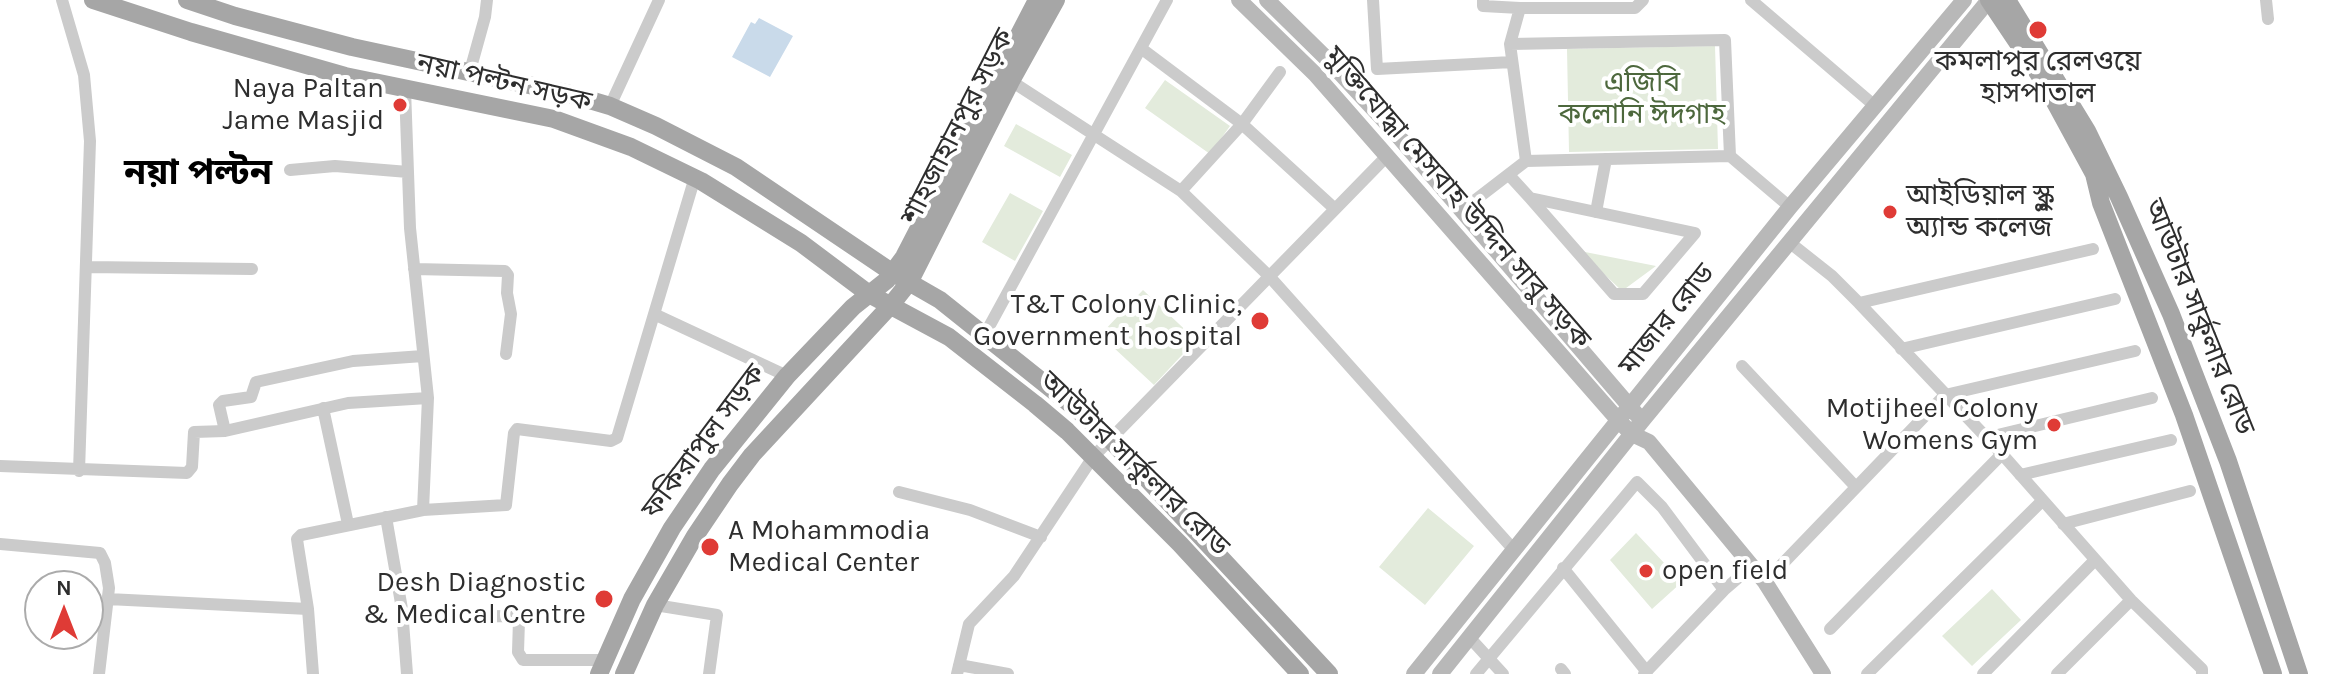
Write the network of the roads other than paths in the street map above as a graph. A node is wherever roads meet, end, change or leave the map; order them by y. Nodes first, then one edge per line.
1 (62, 0) edge
2 (93, 0) edge
3 (187, 0) edge
4 (487, 0) edge
5 (659, 0) edge
6 (1037, 0) edge
7 (1056, 0) edge
8 (1167, 0) edge
9 (1239, 0) edge
10 (1267, 0) edge
11 (1373, 0) edge
12 (1483, 0) edge
13 (1643, 0) edge
14 (1751, 0) edge
15 (1964, 0) edge
16 (1989, 0) edge
17 (2007, 0) edge
18 (2266, 0) edge
19 (1524, 4) edge
20 (236, 8) edge
21 (2268, 19) dead end
22 (1510, 44) junction
23 (1142, 49) junction
24 (1512, 62) junction
25 (470, 71) junction
26 (1280, 72) dead end
27 (1011, 81) junction
28 (405, 89) junction
29 (610, 106) junction
30 (1875, 106) junction
31 (1242, 124) junction
32 (1095, 136) junction
33 (1388, 155) junction
34 (1730, 156) junction
35 (1606, 159) junction
36 (1526, 161) junction
37 (290, 170) dead end
38 (408, 172) junction
39 (1509, 175) junction
40 (695, 177) junction
41 (1181, 191) junction
42 (1530, 198) junction
43 (1790, 207) junction
44 (1335, 209) junction
45 (1461, 211) junction
46 (1596, 212) junction
47 (1789, 242) junction
48 (2093, 249) dead end
49 (876, 262) junction
50 (87, 267) junction
51 (252, 269) dead end
52 (414, 269) junction
53 (907, 274) junction
54 (1269, 276) junction
55 (862, 294) junction
56 (2115, 299) dead end
57 (1859, 303) junction
58 (890, 310) junction
59 (654, 314) junction
60 (984, 336) junction
61 (1901, 349) junction
62 (2135, 351) dead end
63 (506, 354) dead end
64 (423, 356) junction
65 (1742, 366) dead end
66 (787, 376) junction
67 (1945, 395) junction
68 (428, 398) junction
69 (2152, 398) dead end
70 (1630, 407) junction
71 (323, 408) junction
72 (1619, 421) junction
73 (1637, 427) junction
74 (225, 431) junction
75 (1109, 438) junction
76 (1985, 438) junction
77 (2171, 440) dead end
78 (2002, 454) junction
79 (1093, 457) junction
80 (0, 466) edge
81 (79, 471) junction
82 (2020, 475) junction
83 (1855, 486) junction
84 (2190, 491) dead end
85 (899, 492) dead end
86 (2042, 501) junction
87 (423, 510) junction
88 (386, 517) junction
89 (348, 524) junction
90 (2063, 524) junction
91 (1041, 537) junction
92 (0, 544) edge
93 (1514, 550) junction
94 (2095, 560) junction
95 (1752, 566) junction
96 (1563, 568) junction
97 (1765, 582) junction
98 (1724, 590) junction
99 (108, 599) junction
100 (2131, 600) junction
101 (655, 605) junction
102 (308, 609) junction
103 (403, 617) junction
104 (1830, 629) dead end
105 (1470, 638) junction
106 (1488, 658) junction
107 (602, 667) edge
108 (958, 669) edge
109 (1646, 673) edge
110 (99, 674) edge
111 (313, 674) edge
112 (407, 674) edge
113 (624, 674) edge
114 (709, 674) edge
115 (1008, 674) edge
116 (1300, 674) edge
117 (1329, 674) edge
118 (1414, 674) edge
119 (1440, 674) edge
120 (1476, 674) edge
121 (1503, 674) edge
122 (1823, 674) edge
123 (1867, 674) edge
124 (1983, 674) edge
125 (2057, 674) edge
126 (2202, 674) edge
127 (2273, 674) edge
128 (2299, 674) edge

1 - 50 street
2 - 28 main road, নয়া পল্টন সড়ক
3 - 20 main road, নয়া পল্টন সড়ক
4 - 25 street
5 - 29 street
6 - 53 main road, শাহজাহানপুর সড়ক
7 - 27 main road, শাহজাহানপুর সড়ক
8 - 23 street
9 - 33 main road, মুক্তিযোদ্ধা মেসবাহ উদ্দিন সাবু সড়ক
10 - 45 main road, মুক্তিযোদ্ধা মেসবাহ উদ্দিন সাবু সড়ক
11 - 24 street
12 - 19 street
13 - 19 street
14 - 30 street
15 - 30 main road, মাজার রোড
16 - 47 main road, মাজার রোড
16 - 127 main road, আউটার সার্কুলার রোড
17 - 128 main road, আউটার সার্কুলার রোড
18 - 21 street
19 - 22 street
20 - 25 main road, নয়া পল্টন সড়ক
22 - 24 street
22 - 34 street
23 - 31 street
23 - 32 street
24 - 36 street
25 - 29 main road, নয়া পল্টন সড়ক
26 - 31 street
27 - 32 street
27 - 53 main road, শাহজাহানপুর সড়ক
28 - 38 street
28 - 40 main road, নয়া পল্টন সড়ক
29 - 49 main road, নয়া পল্টন সড়ক
30 - 43 main road, মাজার রোড
31 - 41 street
31 - 44 street
32 - 41 street
32 - 60 street
33 - 44 street
33 - 72 main road, মুক্তিযোদ্ধা মেসবাহ উদ্দিন সাবু সড়ক
34 - 35 street
34 - 43 street
35 - 36 street
35 - 46 street
36 - 39 street
37 - 38 street
38 - 52 street
39 - 42 street
39 - 45 street
40 - 55 main road, নয়া পল্টন সড়ক
40 - 59 street
41 - 54 street
42 - 46 street
42 - 46 street
43 - 70 main road, মাজার রোড
44 - 54 street
45 - 70 main road, মুক্তিযোদ্ধা মেসবাহ উদ্দিন সাবু সড়ক
47 - 57 street
47 - 73 main road, মাজার রোড
48 - 57 street
49 - 53 main road, নয়া পল্টন সড়ক
49 - 55 main road
50 - 51 street
50 - 81 street
52 - 63 street
52 - 64 street
53 - 55 main road, ফকিরাপুল সড়ক
53 - 58 main road, ফকিরাপুল সড়ক
53 - 60 main road, আউটার সার্কুলার রোড
54 - 75 street
54 - 93 street
55 - 58 main road, আউটার সার্কুলার রোড
55 - 66 main road, ফকিরাপুল সড়ক
56 - 61 street
57 - 61 street
58 - 79 main road, আউটার সার্কুলার রোড
58 - 101 main road, ফকিরাপুল সড়ক
59 - 66 street
59 - 87 street
60 - 75 main road, আউটার সার্কুলার রোড
61 - 67 street
62 - 67 street
64 - 68 street
64 - 74 street
65 - 83 street
66 - 107 main road, ফকিরাপুল সড়ক
67 - 76 street
67 - 83 street
68 - 71 street
68 - 87 street
69 - 76 street
70 - 72 main road, মাজার রোড
70 - 73 main road, মুক্তিযোদ্ধা মেসবাহ উদ্দিন সাবু সড়ক
71 - 74 street
71 - 89 street
72 - 73 main road, মুক্তিযোদ্ধা মেসবাহ উদ্দিন সাবু সড়ক
72 - 93 main road, মাজার রোড
73 - 95 main road
73 - 105 main road, মাজার রোড
74 - 81 street
75 - 79 street
75 - 117 main road, আউটার সার্কুলার রোড
76 - 78 street
77 - 82 street
78 - 82 street
78 - 104 street
79 - 91 street
79 - 116 main road, আউটার সার্কুলার রোড
80 - 81 street
82 - 86 street
83 - 97 street
84 - 90 street
85 - 91 street
86 - 90 street
86 - 123 street
87 - 88 street
88 - 89 street
88 - 103 street
89 - 102 street
90 - 94 street
91 - 108 street
92 - 99 street
93 - 118 main road, মাজার রোড
94 - 100 street
94 - 124 street
95 - 97 main road
95 - 98 street
96 - 98 street
96 - 106 street
96 - 109 street
97 - 122 main road
98 - 109 street
99 - 102 street
99 - 110 street
100 - 125 street
100 - 126 street
101 - 113 main road, ফকিরাপুল সড়ক
101 - 114 street
102 - 111 street
103 - 107 street
103 - 112 street
105 - 106 street
105 - 119 main road, মাজার রোড
106 - 120 street
106 - 121 street
108 - 115 street

